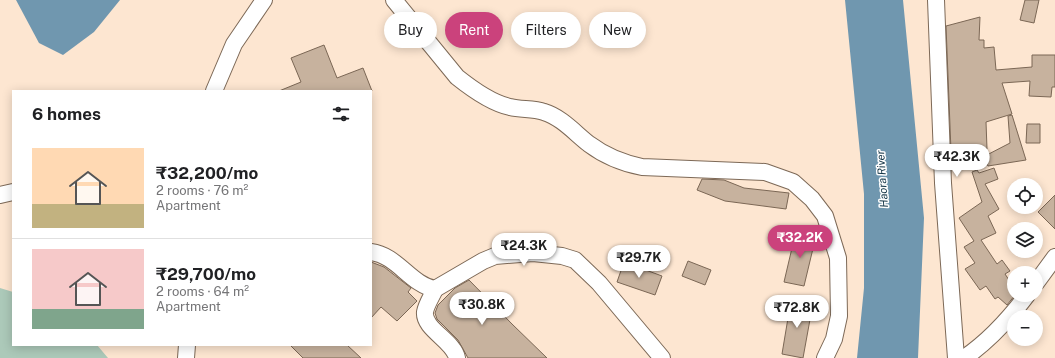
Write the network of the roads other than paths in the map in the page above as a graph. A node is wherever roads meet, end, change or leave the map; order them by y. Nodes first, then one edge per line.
1 (264, 0) edge
2 (394, 0) edge
3 (936, 0) edge
4 (214, 90) edge
5 (12, 192) edge
6 (0, 195) edge
7 (372, 252) edge
8 (1055, 257) edge
9 (1043, 273) edge
10 (435, 289) junction
11 (1022, 302) edge
12 (187, 346) edge
13 (186, 358) edge
14 (457, 358) edge
15 (662, 358) edge
16 (825, 358) edge
17 (956, 358) edge
18 (964, 358) edge

1 - 4 street
2 - 16 street
3 - 17 street
5 - 6 street
7 - 10 street
8 - 9 street
10 - 14 street
10 - 15 street
11 - 18 street
12 - 13 street

